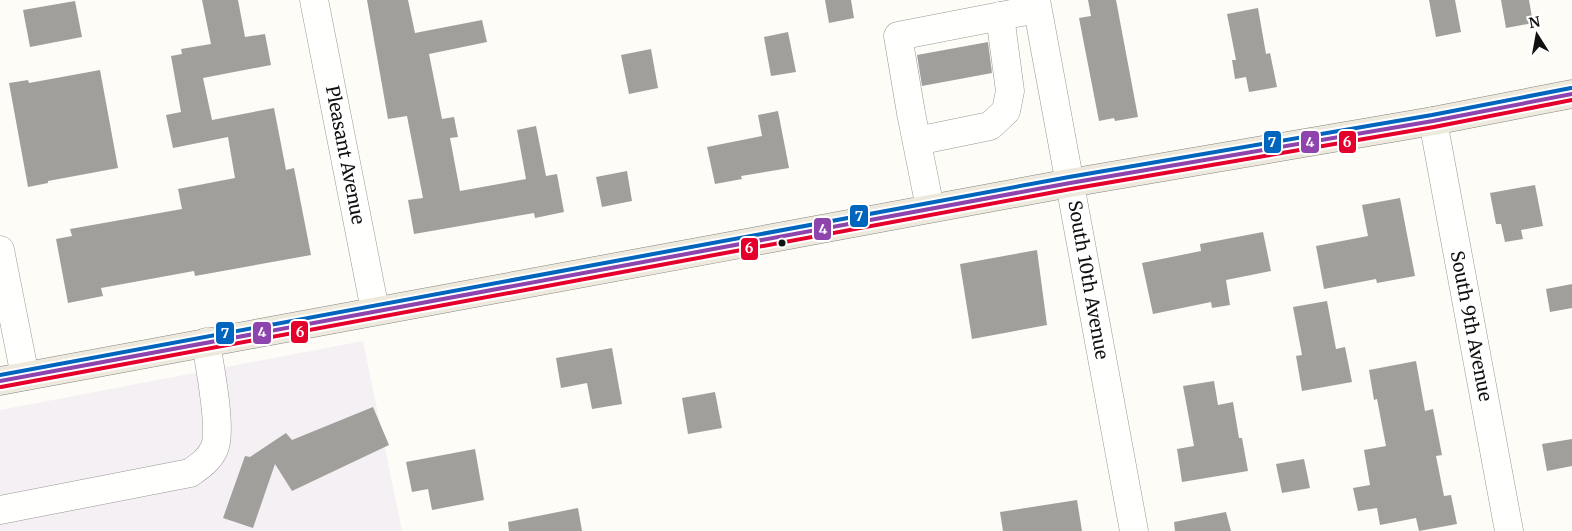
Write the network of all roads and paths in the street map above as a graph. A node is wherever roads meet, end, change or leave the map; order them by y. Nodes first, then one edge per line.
1 (314, 0) edge
2 (1036, 4) edge
3 (1000, 16) junction
4 (1572, 94) edge
5 (1433, 121) junction
6 (916, 141) junction
7 (1070, 183) junction
8 (930, 208) junction
9 (0, 250) edge
10 (375, 310) junction
11 (206, 342) junction
12 (12, 378) edge
13 (0, 510) edge
14 (1134, 531) edge
15 (1509, 531) edge

1 - 10 street, Pleasant Avenue
2 - 3 street
2 - 7 street, South 10th Avenue
3 - 6 street
3 - 6 street
4 - 5 main road
5 - 7 main road
5 - 15 street, South 9th Avenue
6 - 8 street
7 - 8 main road
7 - 14 street, South 10th Avenue
8 - 10 main road
9 - 12 street
10 - 11 main road
11 - 12 main road
11 - 13 street

